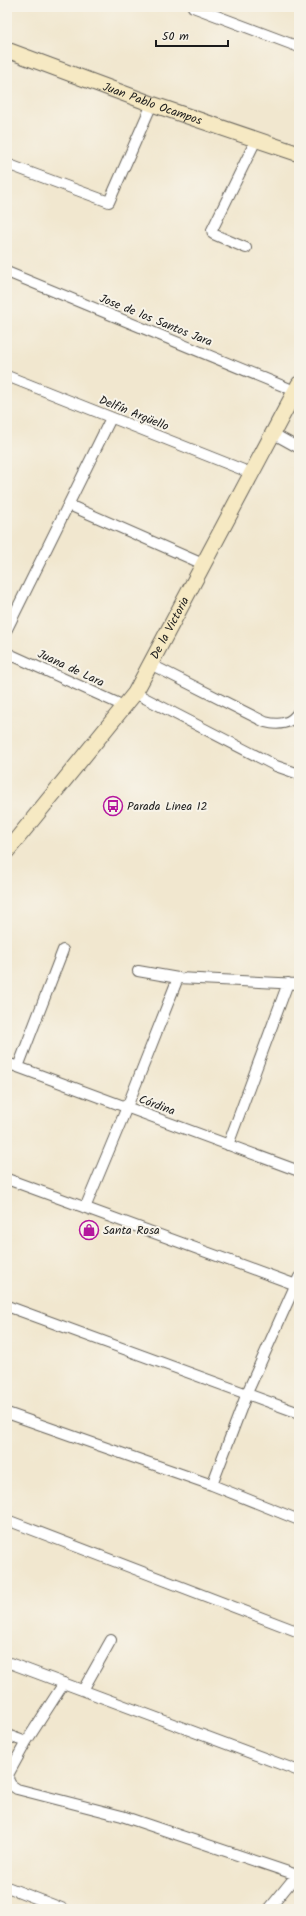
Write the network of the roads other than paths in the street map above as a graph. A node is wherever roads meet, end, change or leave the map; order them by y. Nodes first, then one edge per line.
1 (193, 7) edge
2 (299, 47) edge
3 (7, 50) edge
4 (152, 104) junction
5 (256, 140) junction
6 (299, 154) edge
7 (7, 164) edge
8 (246, 248) dead end
9 (7, 272) edge
10 (7, 376) edge
11 (297, 388) edge
12 (111, 418) junction
13 (272, 433) junction
14 (299, 448) edge
15 (251, 473) junction
16 (69, 505) junction
17 (203, 564) junction
18 (7, 629) edge
19 (7, 653) edge
20 (150, 664) junction
21 (135, 693) junction
22 (124, 706) junction
23 (298, 715) edge
24 (299, 774) edge
25 (7, 851) edge
26 (63, 950) dead end
27 (138, 971) dead end
28 (178, 978) junction
29 (288, 983) junction
30 (299, 984) edge
31 (7, 1063) edge
32 (18, 1067) junction
33 (128, 1108) junction
34 (228, 1145) junction
35 (299, 1170) edge
36 (7, 1179) edge
37 (84, 1208) junction
38 (298, 1283) edge
39 (7, 1306) edge
40 (248, 1394) junction
41 (7, 1413) edge
42 (299, 1413) edge
43 (212, 1485) junction
44 (7, 1520) edge
45 (299, 1520) edge
46 (299, 1632) edge
47 (111, 1640) dead end
48 (7, 1662) edge
49 (64, 1683) junction
50 (83, 1690) junction
51 (7, 1735) edge
52 (26, 1742) junction
53 (299, 1772) edge
54 (298, 1874) edge
55 (7, 1887) edge
56 (64, 1909) edge
57 (269, 1909) edge

1 - 2 street
3 - 4 main road, Juan Pablo Ocampos
4 - 5 main road, Juan Pablo Ocampos
4 - 7 street
5 - 6 main road, Juan Pablo Ocampos
5 - 8 street
9 - 11 street, Jose de los Santos Jara
10 - 12 street, Delfín Argüello
11 - 13 main road, De la Victoria
12 - 15 street, Delfín Argüello
12 - 16 street
13 - 14 street
13 - 15 main road, De la Victoria
15 - 17 main road, De la Victoria
16 - 17 street
16 - 18 street
17 - 20 main road, De la Victoria
19 - 22 street, Juana de Lara
20 - 21 main road, De la Victoria
20 - 23 street
21 - 22 main road, De la Victoria
21 - 24 street
22 - 25 main road, De la Victoria
26 - 32 street
27 - 28 street
28 - 29 street
28 - 33 street
29 - 30 street
29 - 34 street
31 - 32 street, Córdina
32 - 33 street, Córdina
33 - 34 street, Córdina
33 - 37 street
34 - 35 street, Córdina
36 - 37 street
37 - 38 street
38 - 40 street
39 - 40 street
40 - 42 street
40 - 43 street
41 - 43 street
43 - 45 street
44 - 46 street
47 - 50 street
48 - 49 street
49 - 50 street
49 - 52 street
50 - 53 street
51 - 52 street
52 - 54 street
54 - 57 street
55 - 56 street

